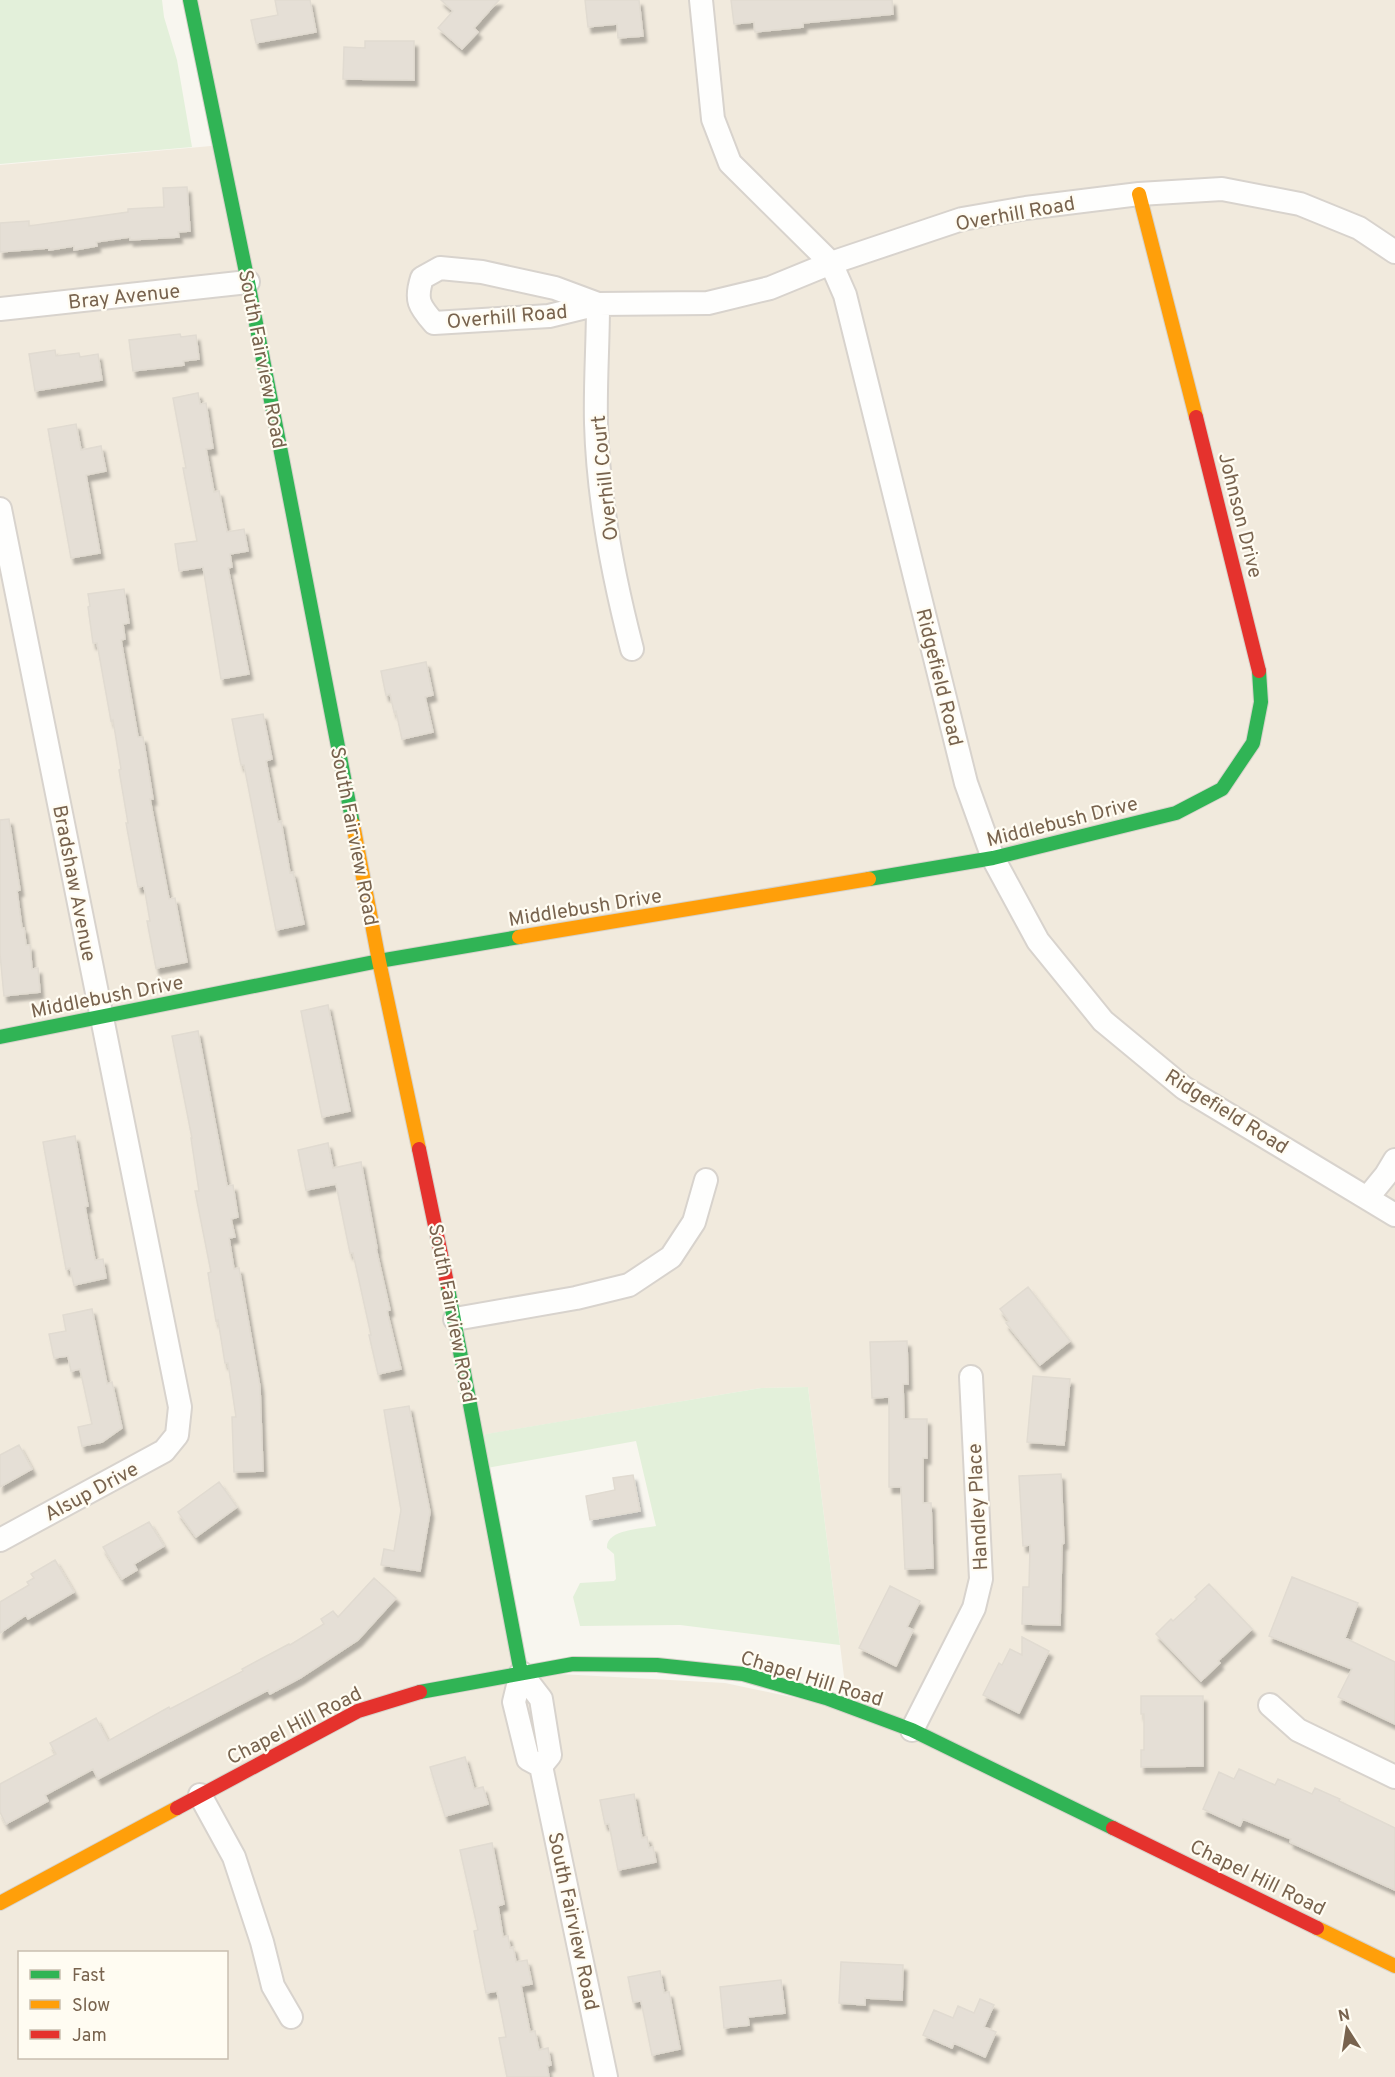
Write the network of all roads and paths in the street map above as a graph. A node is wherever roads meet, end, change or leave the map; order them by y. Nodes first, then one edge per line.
1 (190, 0) edge
2 (701, 0) edge
3 (1139, 194) junction
4 (1395, 252) edge
5 (831, 263) junction
6 (248, 282) junction
7 (598, 304) junction
8 (0, 309) edge
9 (0, 509) edge
10 (633, 649) dead end
11 (1176, 813) joint
12 (993, 858) junction
13 (379, 961) junction
14 (102, 1017) junction
15 (0, 1037) edge
16 (1395, 1160) edge
17 (706, 1180) dead end
18 (1368, 1197) junction
19 (1395, 1215) edge
20 (455, 1319) junction
21 (971, 1377) dead end
22 (177, 1435) joint
23 (0, 1540) edge
24 (521, 1673) junction
25 (1270, 1705) dead end
26 (912, 1730) junction
27 (1395, 1777) edge
28 (200, 1795) junction
29 (0, 1903) edge
30 (1395, 1966) edge
31 (291, 2017) dead end
32 (606, 2077) edge

1 - 6 street, South Fairview Road
2 - 5 street, Ridgefield Road
3 - 4 street, Overhill Road
3 - 5 street, Overhill Road
3 - 11 street, Johnson Drive
5 - 7 street, Overhill Road
5 - 12 street, Ridgefield Road
6 - 8 street, Bray Avenue
6 - 13 street, South Fairview Road
7 - 7 street, Overhill Road
7 - 10 street, Overhill Court
9 - 14 street, Bradshaw Avenue
11 - 12 street, Middlebush Drive
12 - 13 street, Middlebush Drive
12 - 18 street, Ridgefield Road
13 - 14 street, Middlebush Drive
13 - 20 street, South Fairview Road
14 - 15 street, Middlebush Drive
14 - 22 street, Bradshaw Avenue
16 - 18 street
17 - 20 street
18 - 19 street, Ridgefield Road
20 - 24 street, South Fairview Road
21 - 26 street, Handley Place
22 - 23 street, Alsup Drive
24 - 26 street, Chapel Hill Road
24 - 28 street, Chapel Hill Road
24 - 32 street, South Fairview Road
25 - 27 street
26 - 30 street, Chapel Hill Road
28 - 29 street, Chapel Hill Road
28 - 31 street

